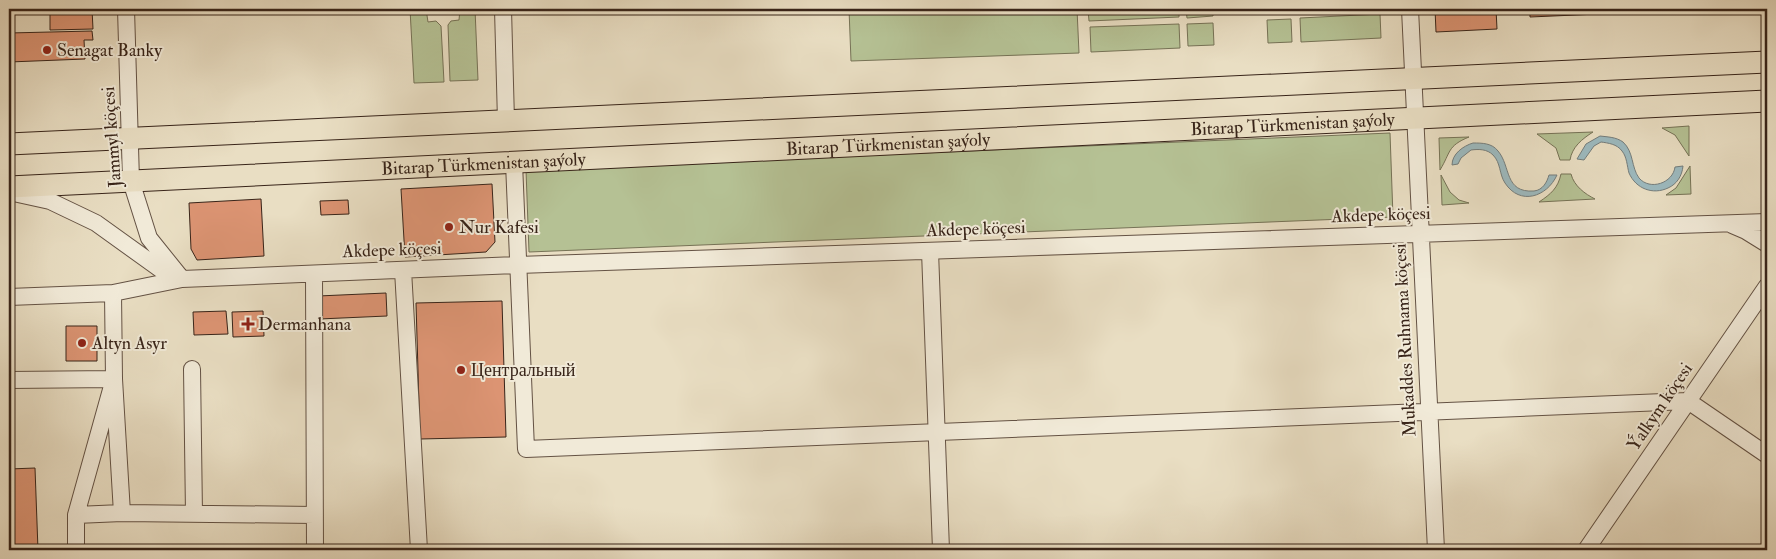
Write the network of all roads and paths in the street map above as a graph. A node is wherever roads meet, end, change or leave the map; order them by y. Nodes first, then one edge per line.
1 (126, 9) edge
2 (503, 9) edge
3 (1410, 9) edge
4 (1767, 62) edge
5 (1413, 78) junction
6 (1767, 102) edge
7 (1414, 118) junction
8 (506, 121) junction
9 (130, 139) junction
10 (9, 144) edge
11 (514, 162) junction
12 (131, 181) junction
13 (9, 187) edge
14 (9, 192) edge
15 (1767, 222) edge
16 (1727, 224) junction
17 (1421, 233) junction
18 (1767, 244) edge
19 (930, 251) junction
20 (518, 265) junction
21 (403, 270) junction
22 (314, 274) junction
23 (182, 279) junction
24 (1767, 286) edge
25 (112, 293) junction
26 (9, 297) edge
27 (192, 369) dead end
28 (114, 379) junction
29 (9, 380) edge
30 (1688, 401) junction
31 (1428, 411) junction
32 (937, 431) junction
33 (1767, 455) edge
34 (122, 513) junction
35 (194, 514) junction
36 (76, 515) junction
37 (315, 515) junction
38 (1594, 548) edge
39 (76, 550) edge
40 (315, 550) edge
41 (419, 550) edge
42 (941, 550) edge
43 (1436, 550) edge

1 - 9 street, Jammyl köçesi
2 - 8 street
3 - 5 street, Mukaddes Ruhnama köçesi
4 - 5 main road
5 - 7 street, Mukaddes Ruhnama köçesi
5 - 8 main road
6 - 7 main road, Bitarap Türkmenistan şaýoly
7 - 11 main road, Bitarap Türkmenistan şaýoly
7 - 17 street, Mukaddes Ruhnama köçesi
8 - 9 main road
9 - 10 main road
9 - 12 street, Jammyl köçesi
11 - 12 main road, Bitarap Türkmenistan şaýoly
11 - 20 street
12 - 13 main road, Bitarap Türkmenistan şaýoly
12 - 23 street, Jammyl köçesi
14 - 23 street
15 - 16 street
16 - 17 street, Akdepe köçesi
16 - 18 street, Akdepe köçesi
17 - 19 street, Akdepe köçesi
17 - 31 street, Mukaddes Ruhnama köçesi
19 - 20 street, Akdepe köçesi
19 - 32 street
20 - 21 street, Akdepe köçesi
20 - 32 street
21 - 22 street, Akdepe köçesi
21 - 41 street
22 - 23 street, Akdepe köçesi
22 - 37 street
23 - 25 street, Akdepe köçesi
24 - 30 street, Ýalkym köçesi
25 - 26 street, Akdepe köçesi
25 - 28 street
27 - 35 street
28 - 29 street
28 - 34 street
28 - 36 street
30 - 31 street
30 - 33 street
30 - 38 street, Ýalkym köçesi
31 - 32 street
31 - 43 street, Mukaddes Ruhnama köçesi
32 - 42 street
34 - 35 street
34 - 36 street
35 - 37 street
36 - 39 street
37 - 40 street

